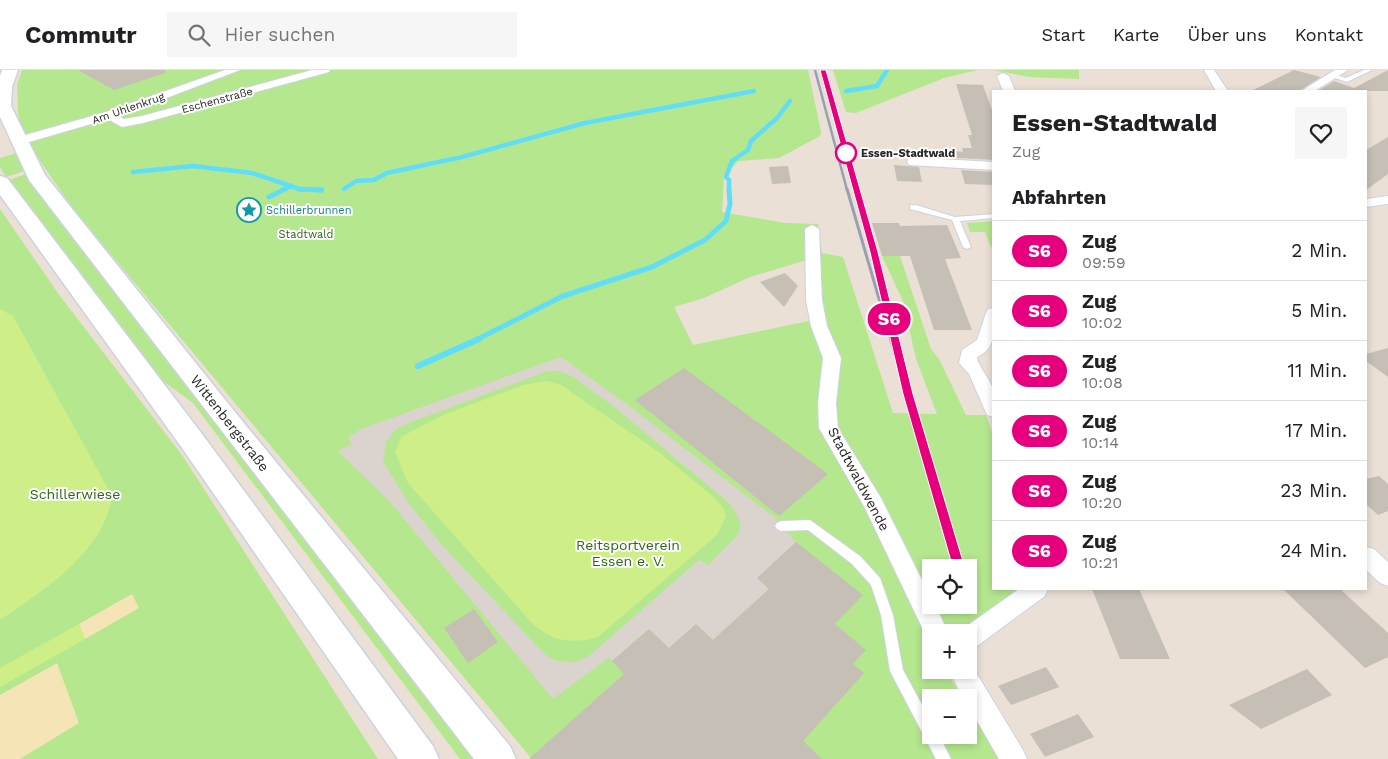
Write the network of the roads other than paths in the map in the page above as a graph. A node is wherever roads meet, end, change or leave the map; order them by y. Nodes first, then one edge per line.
1 (10, 70) edge
2 (235, 70) edge
3 (326, 70) edge
4 (1209, 70) edge
5 (1369, 70) edge
6 (1338, 73) edge
7 (1003, 76) dead end
8 (1009, 90) edge
9 (1221, 90) edge
10 (1309, 90) edge
11 (110, 115) junction
12 (19, 141) junction
13 (0, 146) edge
14 (916, 156) dead end
15 (992, 166) edge
16 (0, 182) edge
17 (1388, 200) edge
18 (1367, 202) edge
19 (913, 207) dead end
20 (992, 216) edge
21 (955, 218) junction
22 (812, 229) dead end
23 (967, 247) dead end
24 (992, 320) edge
25 (992, 406) edge
26 (781, 526) dead end
27 (1367, 557) edge
28 (1388, 576) edge
29 (1036, 590) edge
30 (932, 624) edge
31 (977, 632) edge
32 (966, 679) edge
33 (420, 759) edge
34 (497, 759) edge
35 (944, 759) edge
36 (1014, 759) edge

1 - 12 main road, Wittenbergstraße
2 - 11 street, Am Uhlenkrug
3 - 11 street, Eschenstraße
4 - 9 street
5 - 6 lane
6 - 10 street
7 - 8 street
11 - 12 street, Am Uhlenkrug
12 - 13 main road
12 - 34 main road, Wittenbergstraße
14 - 15 street
16 - 33 main road
17 - 18 street
19 - 21 lane
20 - 21 lane
21 - 23 lane
22 - 30 street, Stadtwaldwende
24 - 25 street
26 - 35 lane
27 - 28 street
29 - 31 street
32 - 36 street

